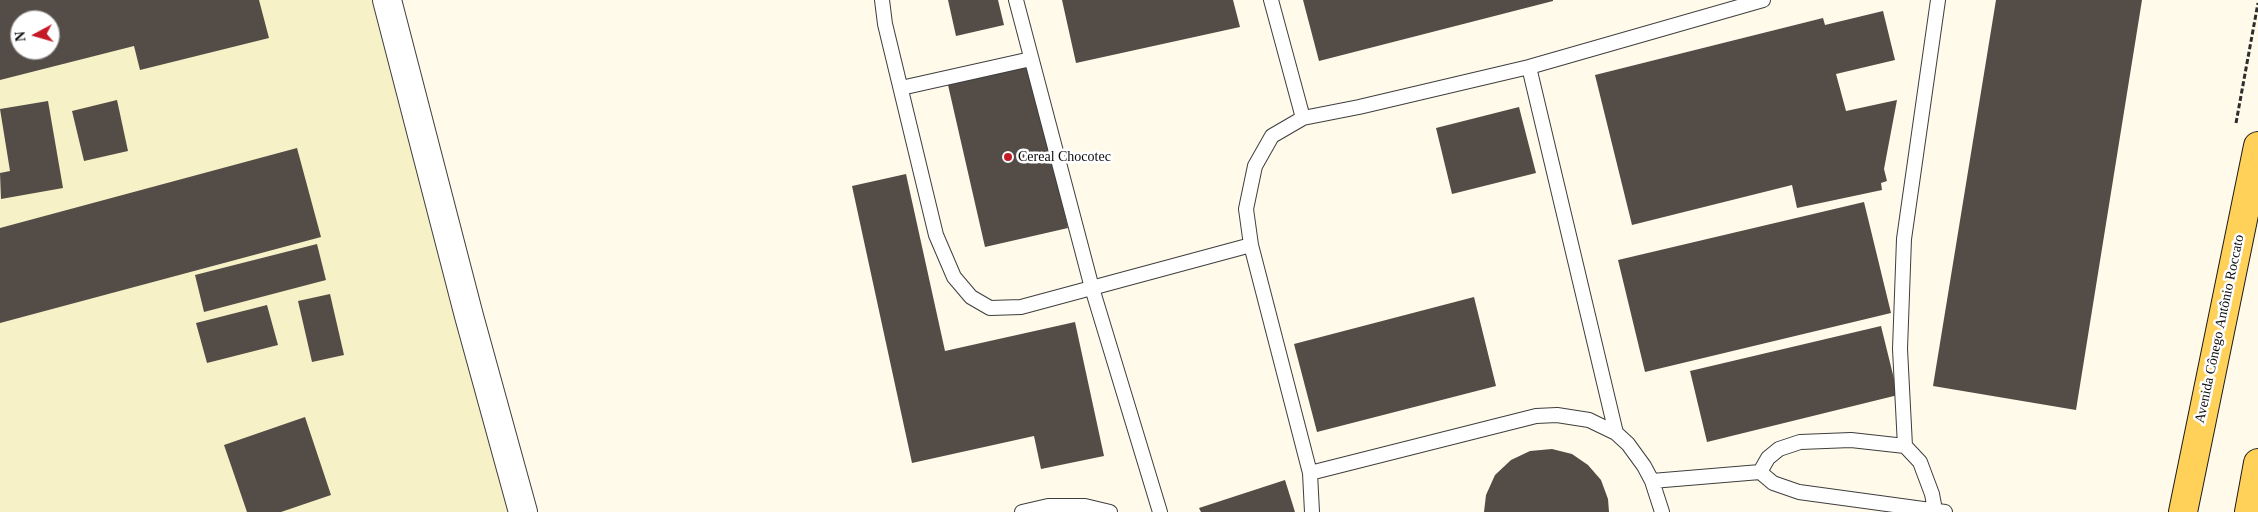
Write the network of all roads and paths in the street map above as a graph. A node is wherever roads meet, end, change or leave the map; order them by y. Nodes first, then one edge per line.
1 (387, 0) edge
2 (882, 0) edge
3 (1016, 0) edge
4 (1271, 0) edge
5 (1762, 0) edge
6 (1938, 0) edge
7 (1031, 59) junction
8 (1528, 67) junction
9 (901, 88) junction
10 (1303, 118) junction
11 (2258, 146) edge
12 (1251, 245) junction
13 (1092, 288) junction
14 (1616, 433) junction
15 (1905, 446) junction
16 (2258, 463) edge
17 (1760, 472) junction
18 (1310, 473) junction
19 (1652, 481) junction
20 (1940, 511) edge
21 (523, 512) edge
22 (1022, 512) edge
23 (1110, 512) edge
24 (1160, 512) edge
25 (1312, 512) edge
26 (1662, 512) edge
27 (2183, 512) edge
28 (2249, 512) edge

1 - 21 street
2 - 9 lane
3 - 7 lane
4 - 10 lane
5 - 8 lane
6 - 15 lane
7 - 9 lane
7 - 13 lane
8 - 10 lane
8 - 14 lane
9 - 13 lane
10 - 12 lane
11 - 27 main road, Avenida Cônego Antônio Roccato
12 - 13 lane
12 - 18 lane
13 - 24 lane
14 - 18 lane
14 - 19 lane
15 - 17 lane
15 - 20 lane
16 - 28 main road
17 - 19 lane
17 - 20 lane
18 - 25 lane
19 - 26 lane
22 - 23 lane

